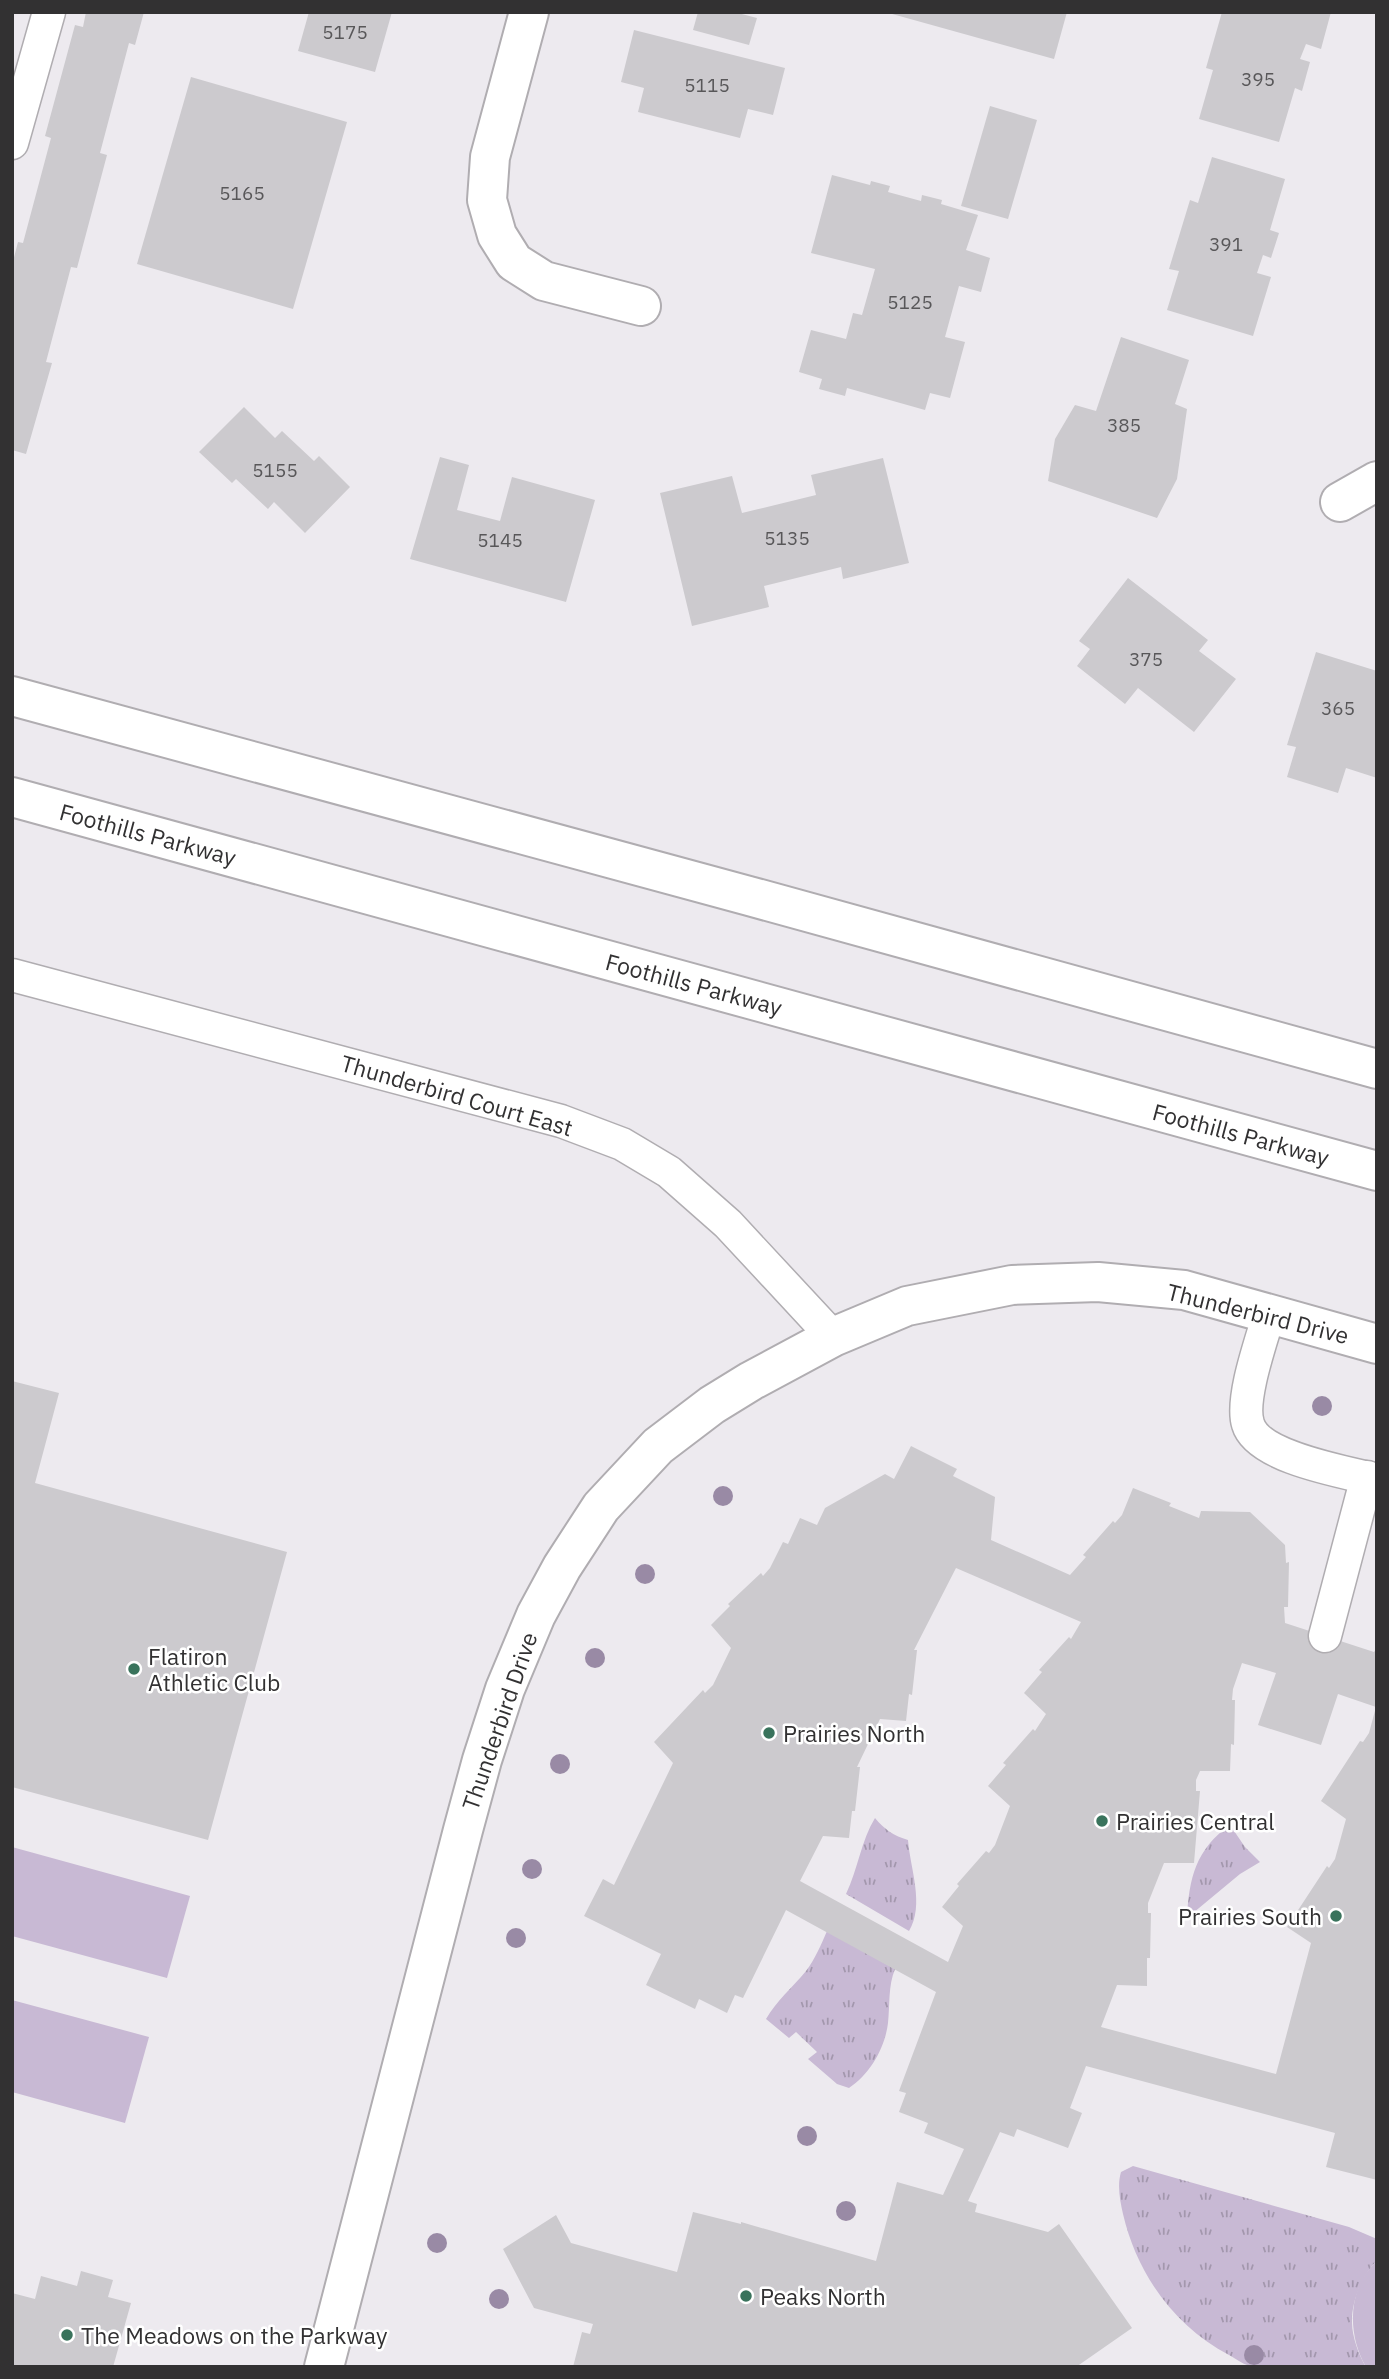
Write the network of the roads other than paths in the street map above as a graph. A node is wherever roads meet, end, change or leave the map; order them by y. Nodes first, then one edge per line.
1 (49, 12) edge
2 (528, 12) edge
3 (12, 143) edge
4 (641, 306) dead end
5 (1377, 481) edge
6 (1340, 502) dead end
7 (12, 696) edge
8 (12, 797) edge
9 (12, 975) edge
10 (1377, 1069) edge
11 (1377, 1171) edge
12 (1269, 1314) junction
13 (833, 1337) junction
14 (1377, 1345) edge
15 (1372, 1479) edge
16 (1325, 1636) dead end
17 (324, 2367) edge

1 - 3 lane
2 - 4 main road
5 - 6 main road
7 - 10 main road
8 - 11 main road, Foothills Parkway
9 - 13 lane, Thunderbird Court East
12 - 13 main road, Thunderbird Drive
12 - 14 main road, Thunderbird Drive
12 - 15 lane
13 - 17 main road, Thunderbird Drive
15 - 16 lane

